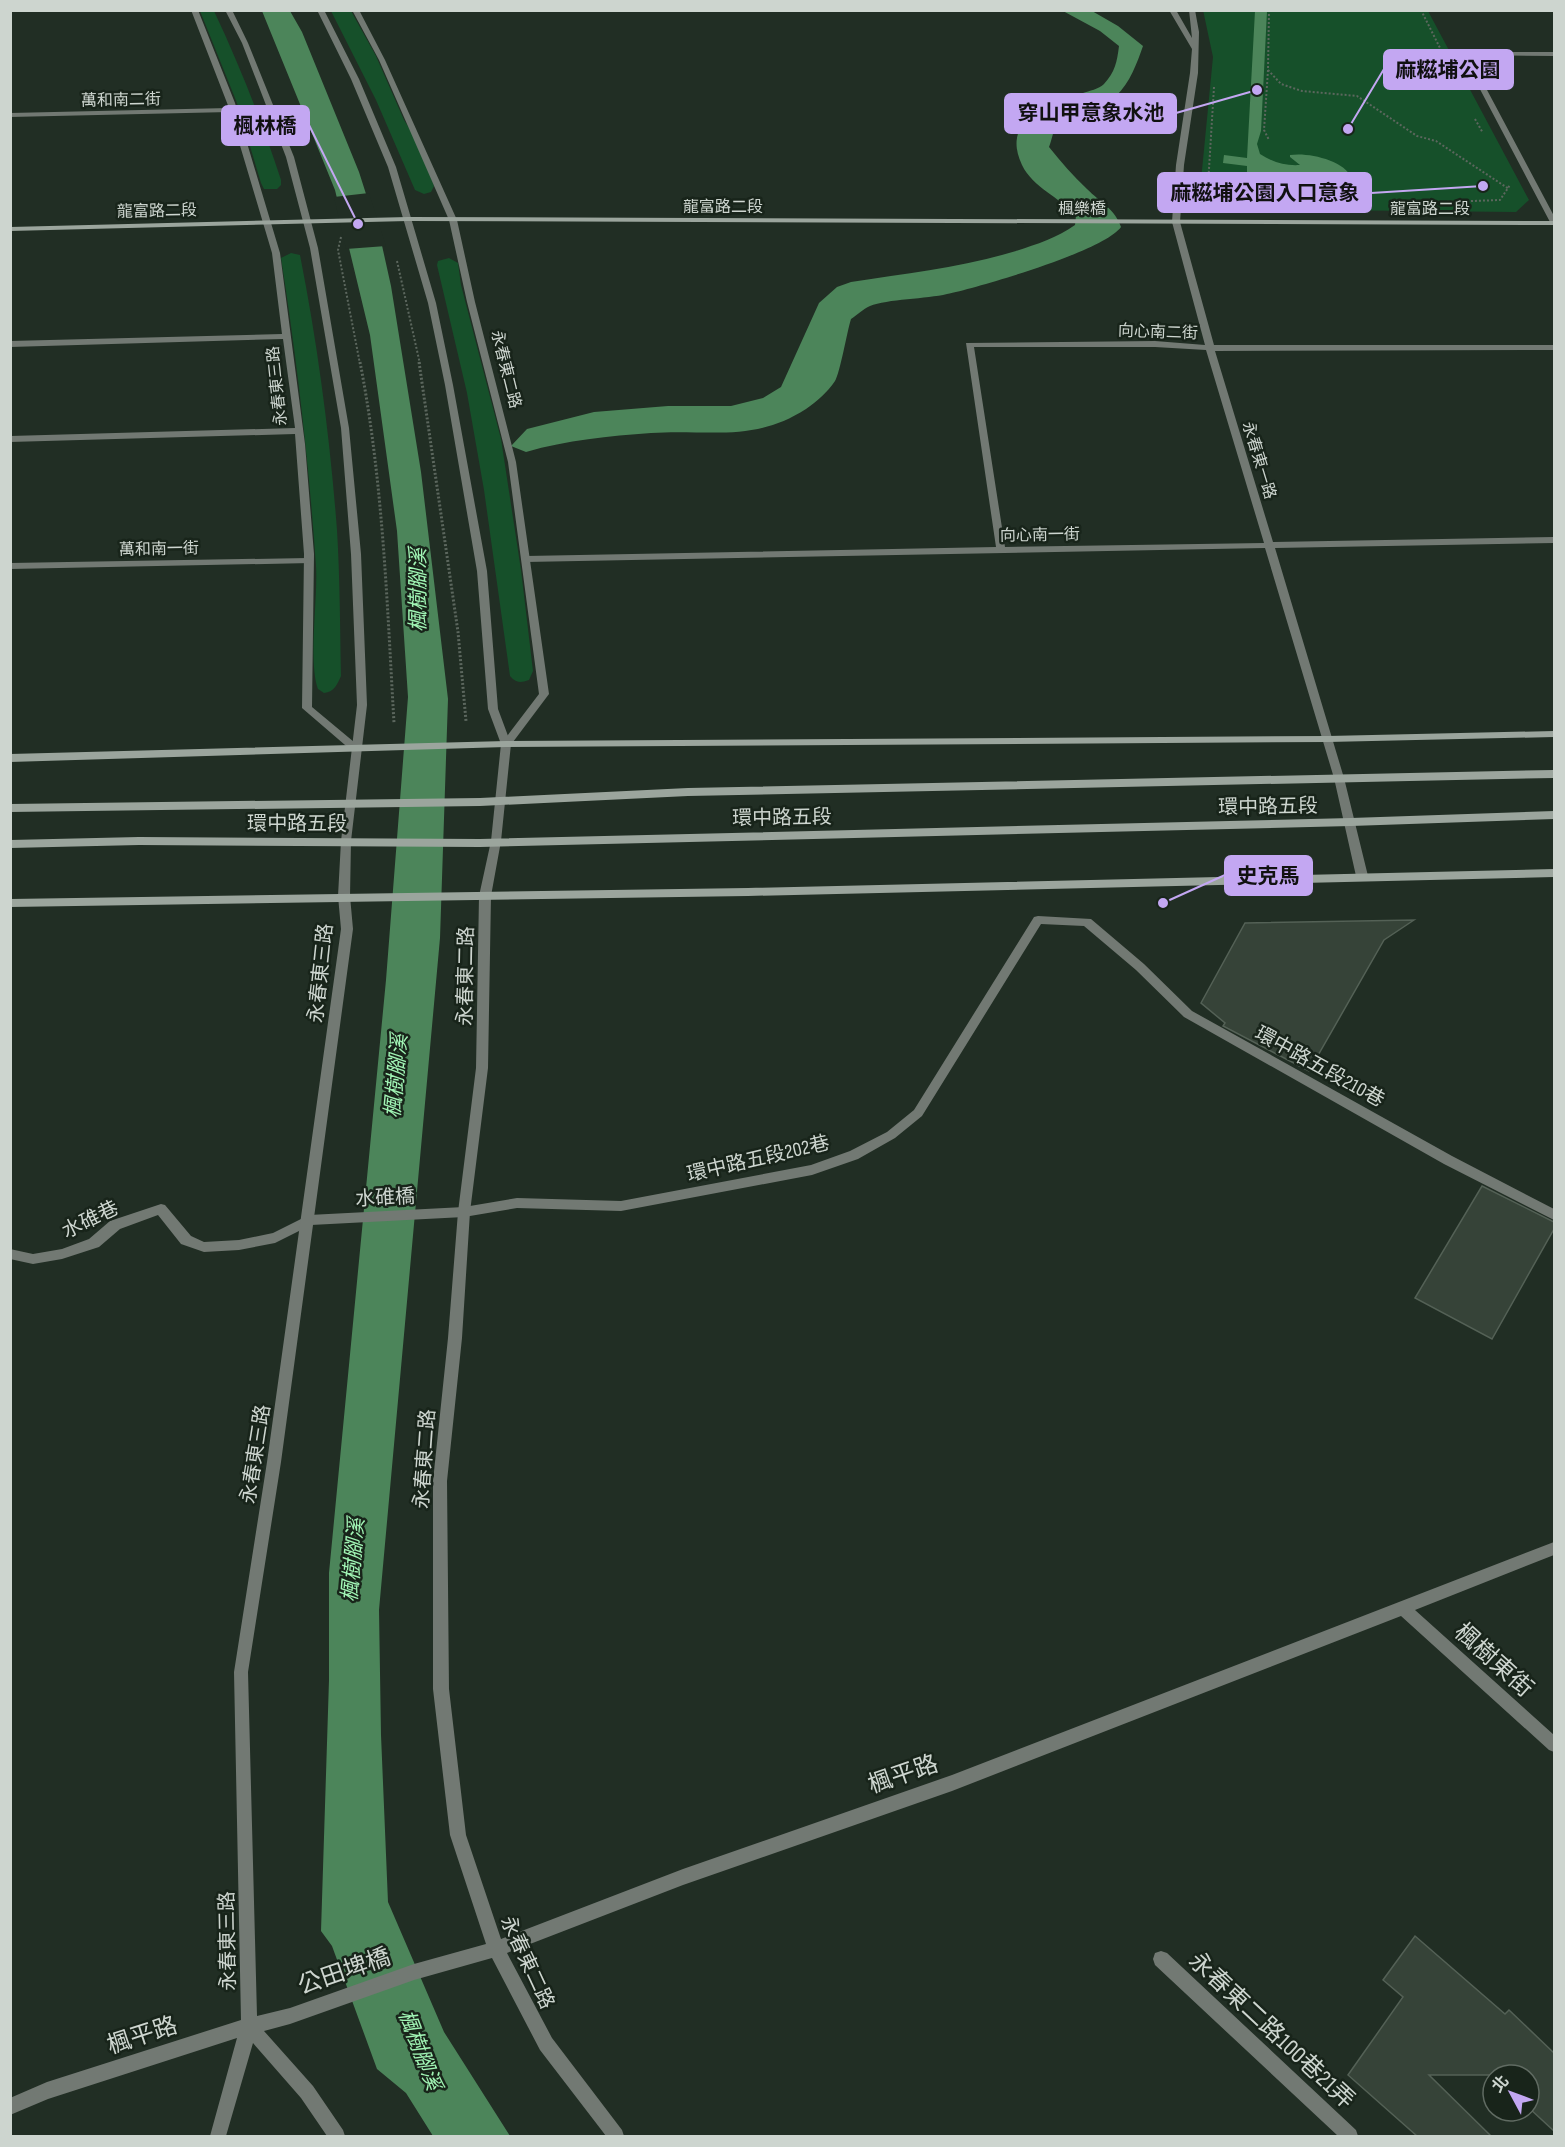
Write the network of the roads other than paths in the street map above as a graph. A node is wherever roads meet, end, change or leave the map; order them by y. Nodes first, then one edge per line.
1 (194, 10) edge
2 (228, 10) edge
3 (320, 10) edge
4 (355, 10) edge
5 (1172, 10) edge
6 (1192, 10) edge
7 (1195, 48) junction
8 (1554, 54) edge
9 (232, 110) junction
10 (10, 115) edge
11 (408, 219) junction
12 (453, 220) junction
13 (305, 221) junction
14 (265, 222) junction
15 (1176, 222) junction
16 (1039, 223) joint
17 (1126, 223) joint
18 (1554, 223) edge
19 (10, 228) edge
20 (288, 336) junction
21 (10, 344) edge
22 (1554, 347) edge
23 (1210, 348) junction
24 (299, 431) junction
25 (10, 439) edge
26 (1554, 540) edge
27 (1270, 545) junction
28 (1001, 550) junction
29 (526, 559) junction
30 (309, 561) junction
31 (10, 566) edge
32 (1554, 734) edge
33 (1328, 740) junction
34 (506, 744) junction
35 (356, 749) junction
36 (10, 758) edge
37 (1554, 774) edge
38 (1339, 778) junction
39 (501, 800) junction
40 (351, 803) junction
41 (10, 808) edge
42 (1554, 815) edge
43 (1351, 822) junction
44 (346, 841) junction
45 (496, 841) junction
46 (10, 844) edge
47 (1554, 873) edge
48 (1362, 876) junction
49 (349, 896) junction
50 (478, 896) junction
51 (10, 903) edge
52 (1087, 922) joint
53 (464, 1212) junction
54 (1554, 1215) edge
55 (309, 1220) junction
56 (10, 1254) edge
57 (1554, 1549) edge
58 (1404, 1609) junction
59 (1554, 1745) edge
60 (496, 1949) junction
61 (1161, 1959) dead end
62 (414, 1972) joint
63 (291, 2016) joint
64 (249, 2026) junction
65 (10, 2107) edge
66 (218, 2136) edge
67 (337, 2136) edge
68 (616, 2136) edge
69 (1350, 2136) edge

1 - 9 street, 永春東三路
2 - 13 street, 永春東三路
3 - 11 street, 永春東二路
4 - 12 street, 永春東二路
5 - 7 street
6 - 7 street, 永春東一路
7 - 15 street, 永春東一路
8 - 18 street
9 - 10 street, 萬和南二街
9 - 14 street, 永春東三路
11 - 12 street, 龍富路二段
11 - 13 street, 龍富路二段
11 - 34 street, 永春東二路
12 - 16 street, 龍富路二段
12 - 29 street, 永春東二路
13 - 14 street, 龍富路二段
13 - 35 street, 永春東三路
14 - 19 street, 龍富路二段
14 - 20 street, 永春東三路
15 - 17 street, 龍富路二段
15 - 18 street, 龍富路二段
15 - 23 street, 永春東一路
16 - 17 street, 楓樂橋
20 - 21 street
20 - 24 street, 永春東三路
22 - 23 street, 向心南二街
23 - 27 street, 永春東一路
23 - 28 street, 向心南二街
24 - 25 street
24 - 30 street, 永春東三路
26 - 27 street, 向心南一街
27 - 28 street, 向心南一街
27 - 33 street, 永春東一路
28 - 29 street, 向心南一街
29 - 34 street, 永春東二路
30 - 31 street, 萬和南一街
30 - 35 street, 永春東三路
32 - 33 street
33 - 34 street
33 - 38 street, 永春東一路
34 - 35 street
34 - 39 street, 永春東二路
35 - 36 street
35 - 40 street, 永春東三路
37 - 38 street, 環中路五段
38 - 39 street, 環中路五段
38 - 43 street, 永春東一路
39 - 40 street, 環中路五段
39 - 45 street, 永春東二路
40 - 41 street, 環中路五段
40 - 44 street, 永春東三路
42 - 43 street, 環中路五段
43 - 45 street, 環中路五段
43 - 48 street, 永春東一路
44 - 45 street, 環中路五段
44 - 46 street, 環中路五段
44 - 49 street, 永春東三路
45 - 50 street, 永春東二路
47 - 48 street
48 - 50 street
49 - 50 street
49 - 51 street
49 - 55 street, 永春東三路
50 - 53 street, 永春東二路
52 - 53 street, 環中路五段202巷
52 - 54 street, 環中路五段210巷
53 - 55 street, 水碓橋
53 - 60 street, 永春東二路
55 - 56 street, 水碓巷
55 - 64 street, 永春東三路
57 - 58 street, 楓平路
58 - 59 street, 楓樹東街
58 - 60 street, 楓平路
60 - 62 street, 楓平路
60 - 68 street, 永春東二路
61 - 69 street, 永春東二路100巷21弄
62 - 63 street, 公田埤橋
63 - 64 street, 楓平路
64 - 65 street, 楓平路
64 - 66 street, 永春東三路
64 - 67 street

